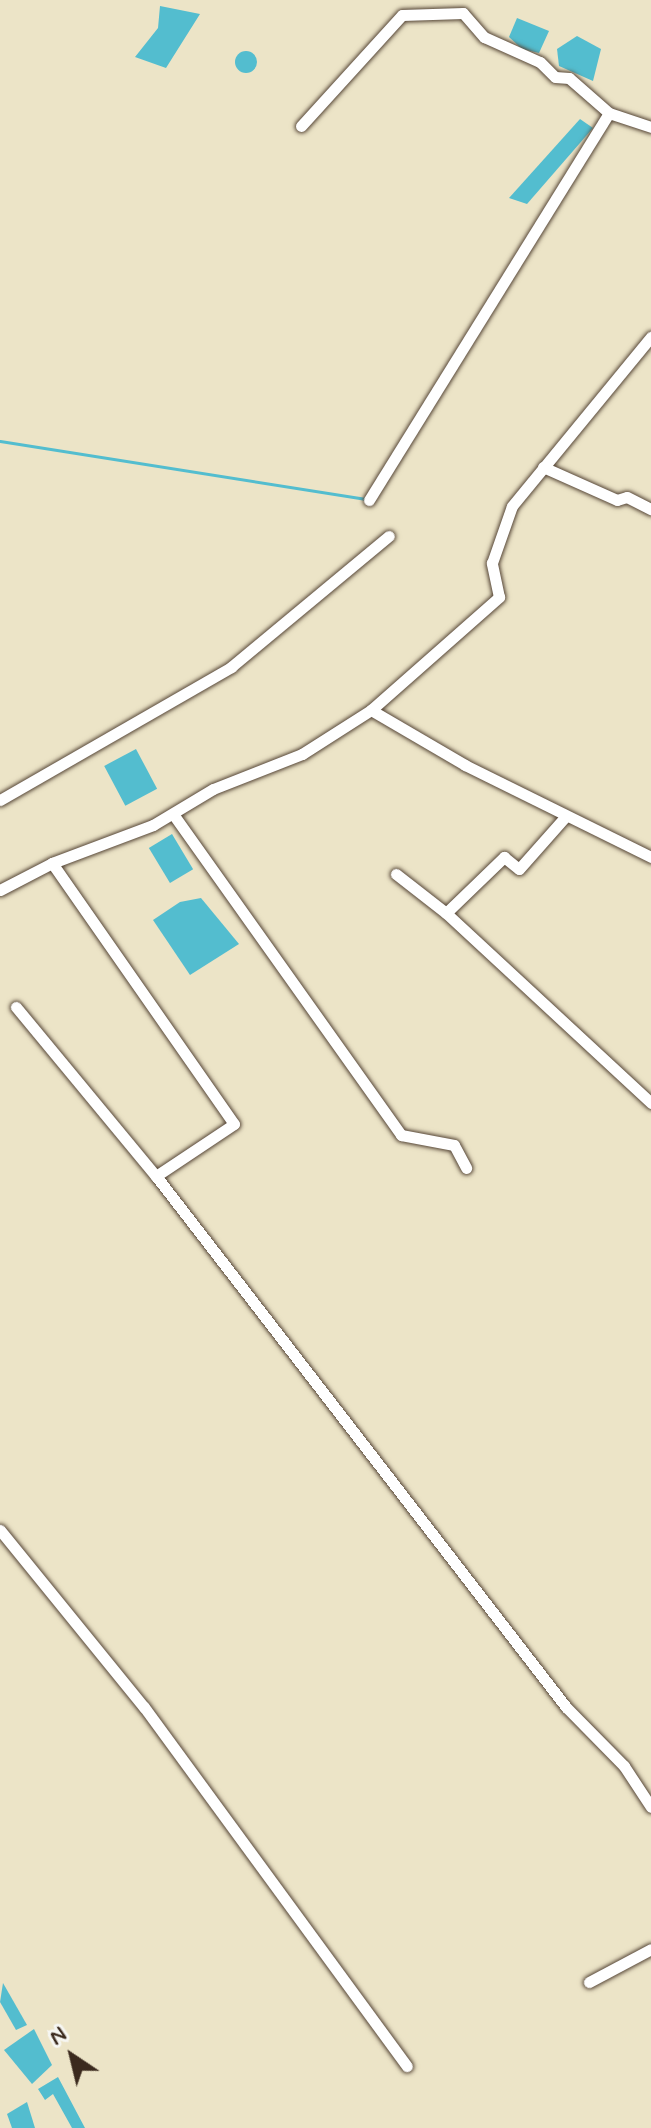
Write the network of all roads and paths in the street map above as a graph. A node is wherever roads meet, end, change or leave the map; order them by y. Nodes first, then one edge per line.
1 (609, 113) junction
2 (301, 126) dead end
3 (651, 127) edge
4 (651, 337) edge
5 (543, 467) junction
6 (369, 500) dead end
7 (651, 509) edge
8 (389, 536) dead end
9 (371, 710) junction
10 (0, 800) edge
11 (173, 814) junction
12 (565, 817) junction
13 (651, 857) edge
14 (52, 863) junction
15 (396, 874) dead end
16 (0, 890) edge
17 (446, 913) junction
18 (16, 1007) dead end
19 (651, 1103) edge
20 (466, 1168) dead end
21 (156, 1176) junction
22 (0, 1530) edge
23 (651, 1807) edge
24 (651, 1949) edge
25 (589, 1982) dead end
26 (407, 2066) dead end

1 - 2 street
1 - 3 street
1 - 6 street
4 - 5 street
5 - 7 street
5 - 9 street
8 - 10 street
9 - 11 street
9 - 12 street
11 - 14 street
11 - 20 street
12 - 13 street
12 - 17 street
14 - 16 street
14 - 21 street
15 - 17 street
17 - 19 street
18 - 21 street
21 - 23 street
22 - 26 street
24 - 25 street

